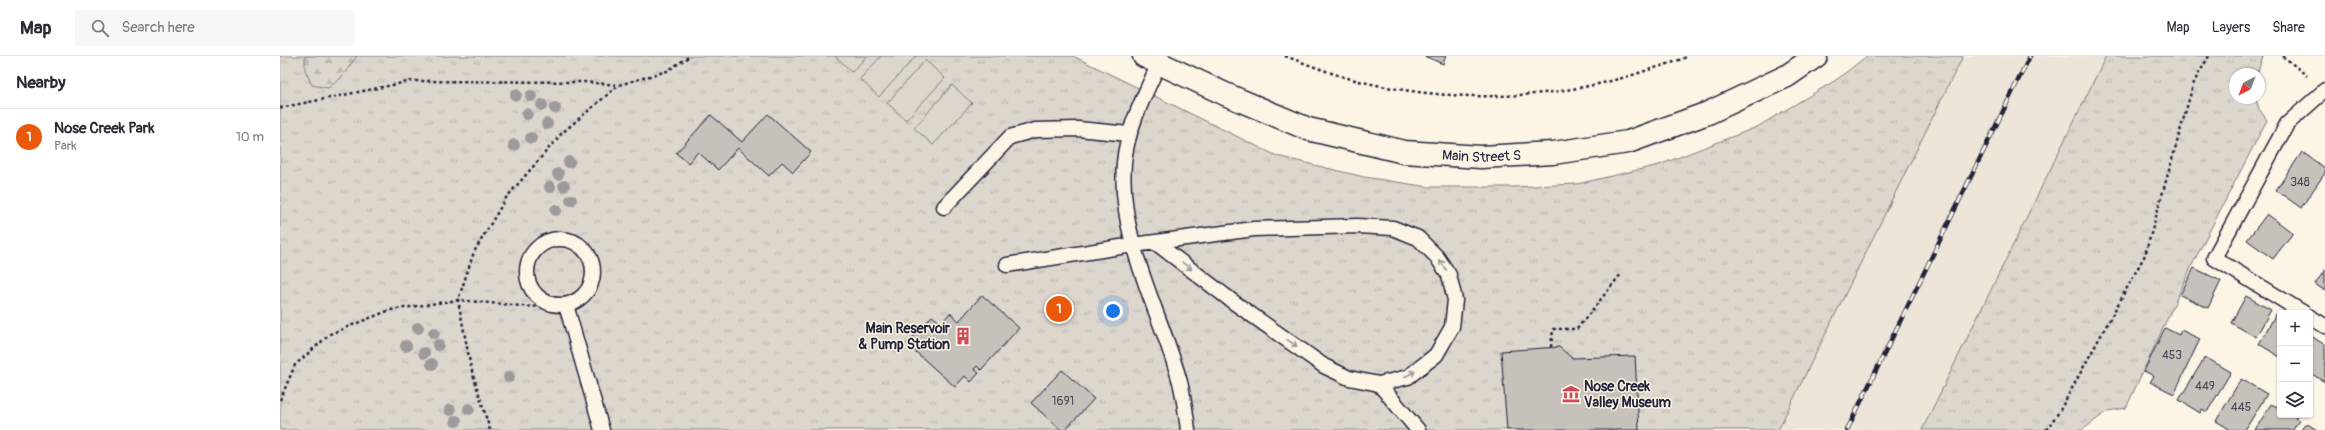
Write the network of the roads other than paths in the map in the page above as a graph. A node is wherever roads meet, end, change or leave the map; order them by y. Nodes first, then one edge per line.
1 (1816, 56) edge
2 (1151, 60) edge
3 (2325, 90) edge
4 (1129, 134) junction
5 (944, 207) dead end
6 (1156, 243) junction
7 (1133, 245) junction
8 (1007, 265) dead end
9 (566, 304) junction
10 (2299, 310) edge
11 (2313, 319) edge
12 (2325, 326) edge
13 (1379, 384) junction
14 (602, 430) edge
15 (1188, 430) edge
16 (1418, 430) edge

1 - 2 main road, Main Street S
2 - 4 lane
3 - 10 lane
4 - 5 lane
4 - 7 lane
6 - 7 lane
6 -> 13 lane
13 -> 6 lane
7 - 8 lane
7 - 15 lane
9 - 9 lane
9 - 14 lane
11 - 12 lane
13 - 16 lane

